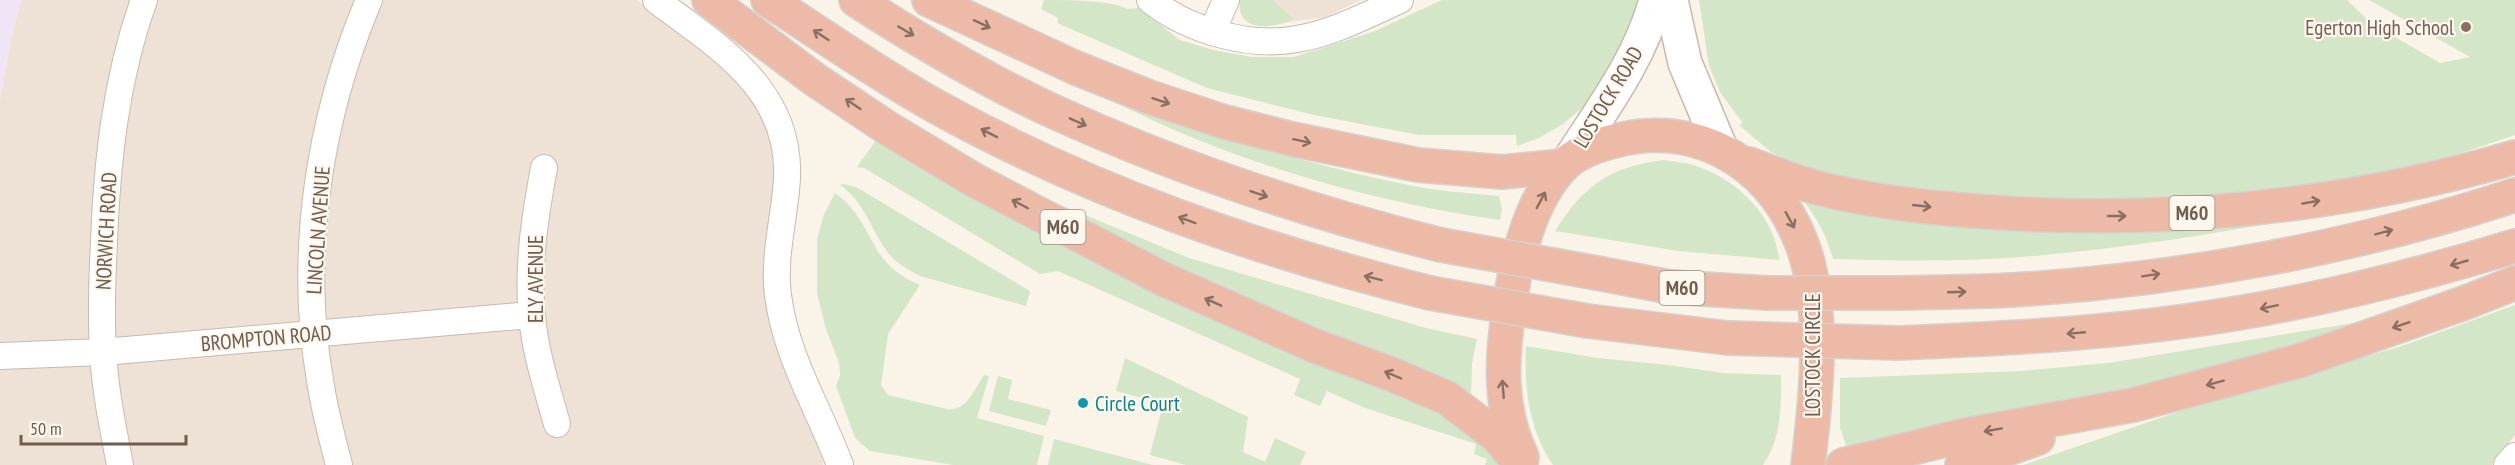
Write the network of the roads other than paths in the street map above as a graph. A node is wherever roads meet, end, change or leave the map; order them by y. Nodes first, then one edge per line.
1 (144, 0) edge
2 (369, 0) edge
3 (656, 0) edge
4 (710, 0) edge
5 (768, 0) edge
6 (856, 0) edge
7 (928, 0) edge
8 (1150, 0) edge
9 (1226, 0) edge
10 (1400, 0) edge
11 (1656, 0) edge
12 (1671, 0) edge
13 (1212, 32) junction
14 (1732, 155) junction
15 (2515, 157) edge
16 (1566, 163) junction
17 (544, 168) dead end
18 (2515, 195) edge
19 (2515, 246) edge
20 (2515, 283) edge
21 (531, 315) junction
22 (314, 334) junction
23 (103, 352) junction
24 (0, 356) edge
25 (2133, 405) junction
26 (557, 424) dead end
27 (2515, 456) edge
28 (1846, 464) edge
29 (120, 465) edge
30 (339, 465) edge
31 (840, 465) edge
32 (1523, 465) edge
33 (1808, 465) edge
34 (1962, 465) edge
35 (2507, 465) edge

1 - 23 street, NORWICH ROAD
2 - 22 street, LINCOLN AVENUE
3 - 31 street
32 -> 4 highway, M60
19 -> 5 highway, M60, bridge
6 -> 18 highway, M60, bridge
7 -> 16 highway
8 - 13 street
9 - 13 street
10 - 13 street
11 - 16 main road, LOSTOCK ROAD
12 - 14 main road
14 -> 15 highway, M60
14 - 16 highway
14 -> 33 highway, LOSTOCK CIRCLE
32 -> 16 highway
17 - 21 street, ELY AVENUE
20 -> 25 highway
21 - 22 street, BROMPTON ROAD
21 - 26 street, ELY AVENUE
22 - 23 street, BROMPTON ROAD
22 - 30 street, LINCOLN AVENUE
23 - 24 street, BROMPTON ROAD
23 - 29 street, NORWICH ROAD
25 -> 28 highway
25 - 34 highway
27 - 35 street

